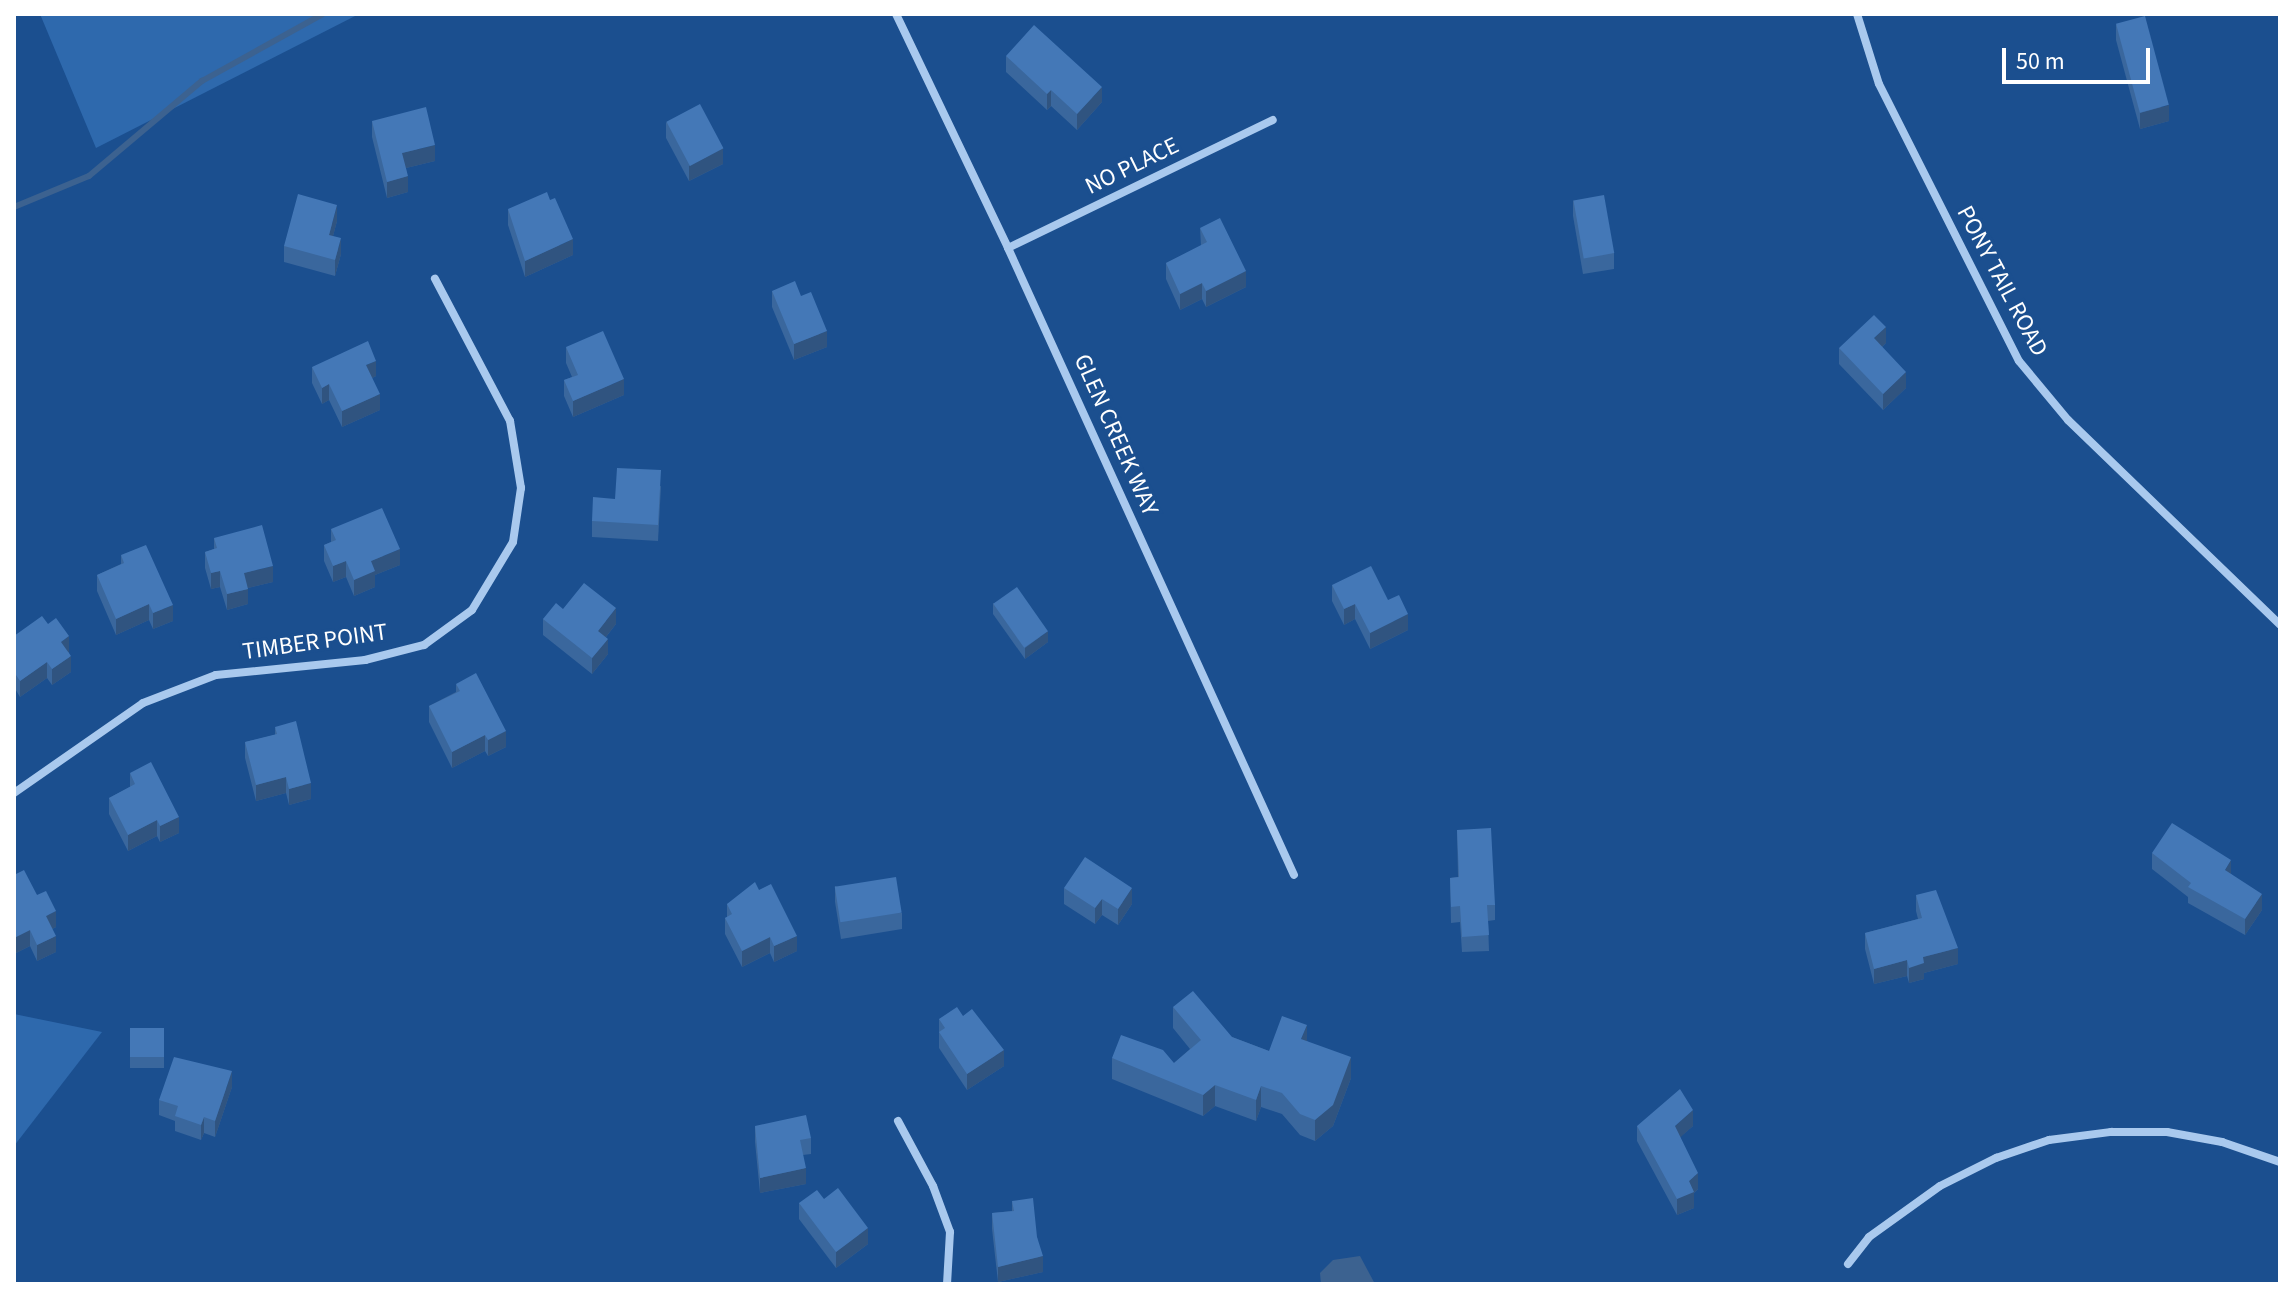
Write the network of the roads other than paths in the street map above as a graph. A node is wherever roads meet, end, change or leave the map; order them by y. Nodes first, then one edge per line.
1 (896, 14) edge
2 (1857, 14) edge
3 (1273, 120) dead end
4 (1008, 248) junction
5 (435, 279) dead end
6 (2280, 625) edge
7 (14, 793) edge
8 (1294, 875) dead end
9 (898, 1121) dead end
10 (2279, 1160) edge
11 (1848, 1264) dead end
12 (947, 1284) edge

1 - 4 street, GLEN CREEK WAY
2 - 6 street, PONY TAIL ROAD
3 - 4 street, NO PLACE
4 - 8 street, GLEN CREEK WAY
5 - 7 street, TIMBER POINT
9 - 12 street
10 - 11 street

